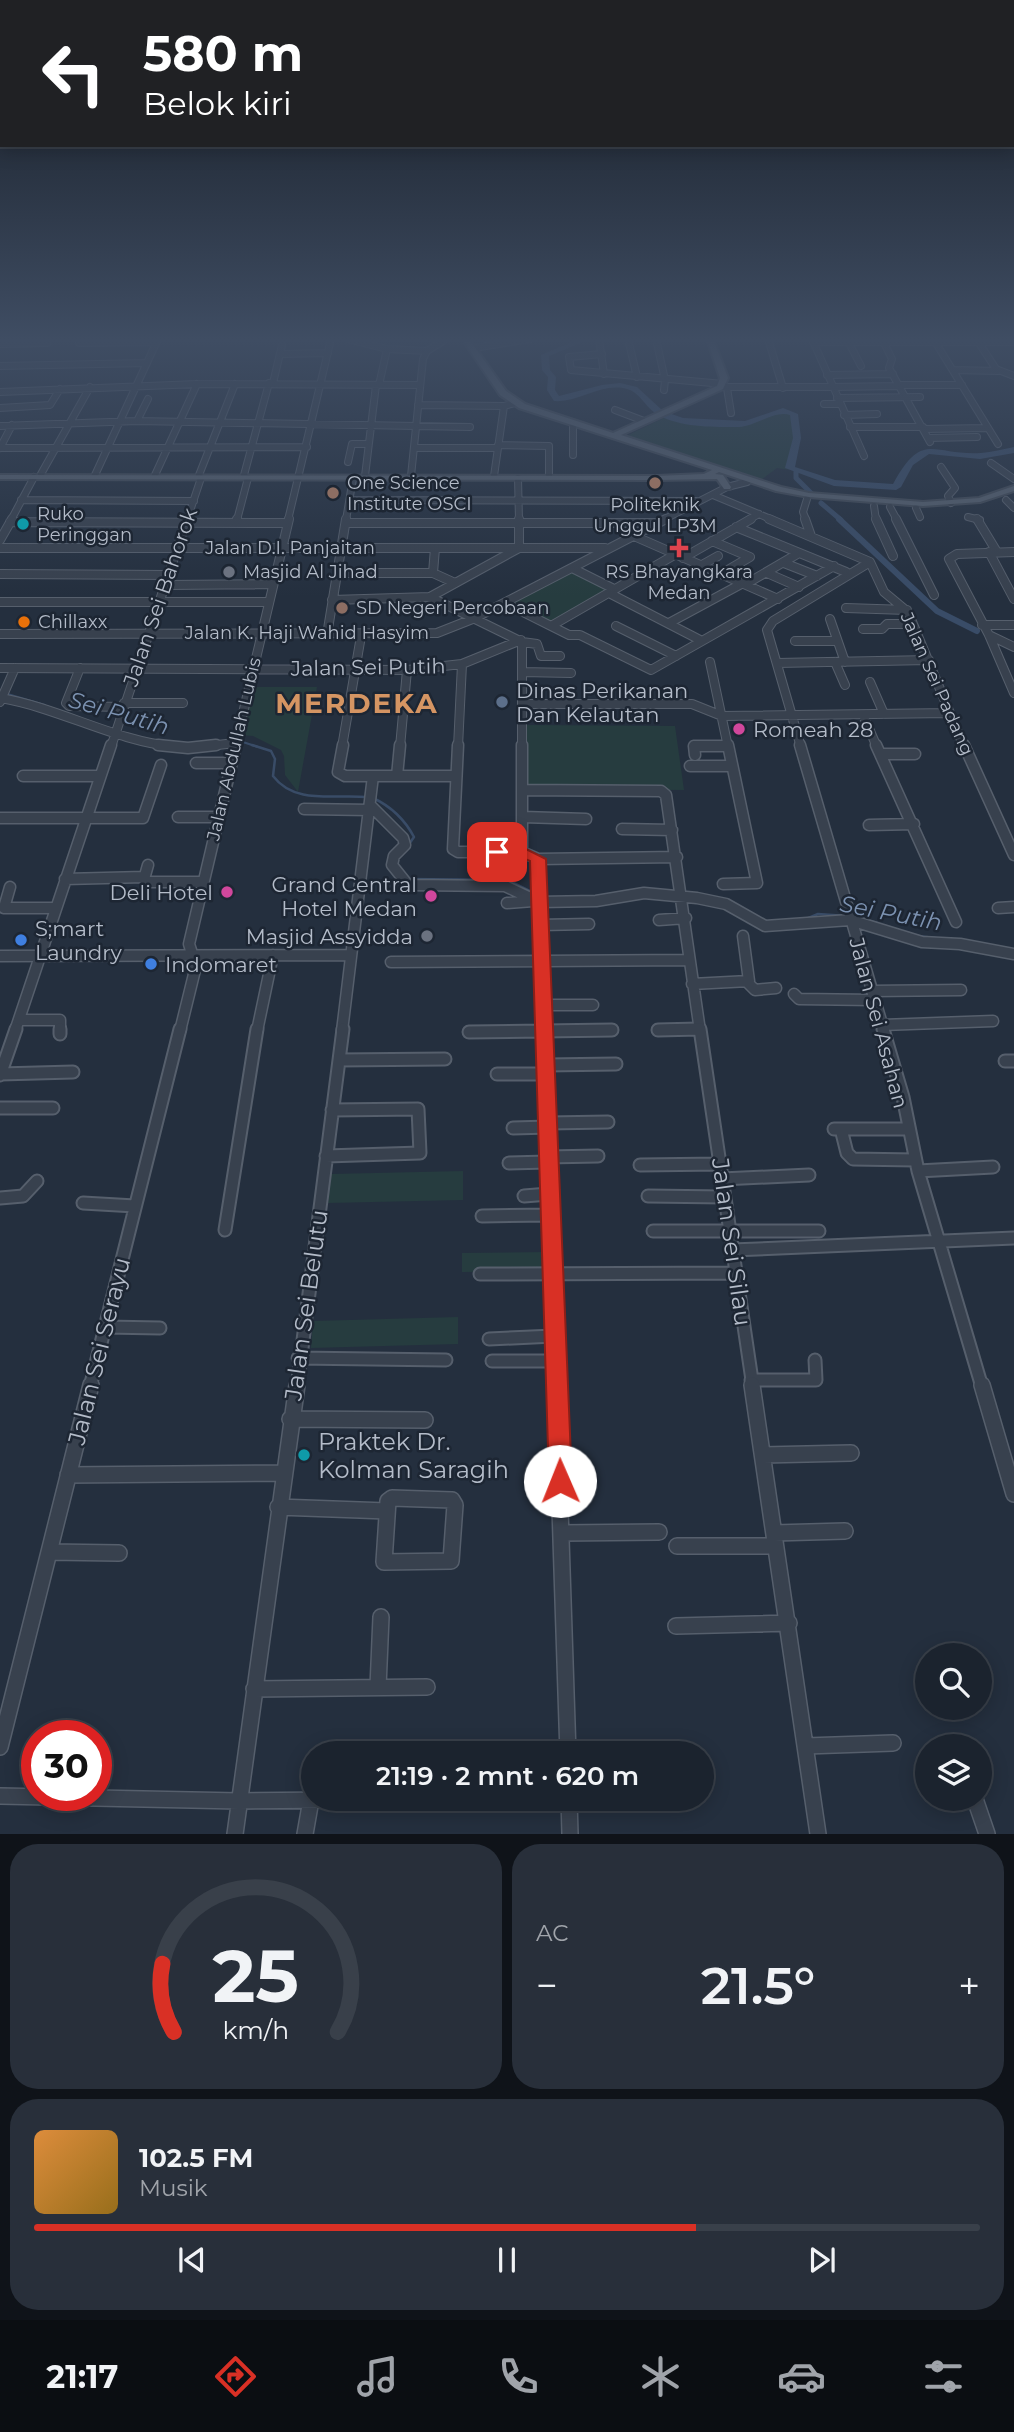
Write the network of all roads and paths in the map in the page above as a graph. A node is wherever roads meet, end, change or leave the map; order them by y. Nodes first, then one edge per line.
1 (312, 424) edge
2 (12, 425) junction
3 (24, 425) edge
4 (69, 425) edge
5 (117, 425) edge
6 (179, 425) edge
7 (218, 425) edge
8 (258, 425) edge
9 (329, 425) edge
10 (500, 425) edge
11 (566, 425) edge
12 (571, 425) edge
13 (572, 425) edge
14 (636, 425) edge
15 (921, 425) edge
16 (986, 425) edge
17 (0, 426) edge
18 (371, 426) junction
19 (415, 427) junction
20 (850, 427) joint
21 (470, 428) dead end
22 (923, 428) junction
23 (988, 428) junction
24 (615, 435) junction
25 (977, 437) dead end
26 (367, 444) junction
27 (998, 444) dead end
28 (169, 445) junction
29 (58, 446) junction
30 (107, 446) junction
31 (210, 446) junction
32 (497, 446) junction
33 (251, 447) junction
34 (307, 447) junction
35 (0, 448) edge
36 (414, 448) junction
37 (573, 454) dead end
38 (864, 456) dead end
39 (348, 462) dead end
40 (990, 463) dead end
41 (941, 467) dead end
42 (715, 471) junction
43 (0, 475) edge
44 (37, 475) junction
45 (155, 475) junction
46 (365, 475) junction
47 (94, 476) junction
48 (201, 476) junction
49 (247, 476) junction
50 (494, 476) junction
51 (549, 476) junction
52 (300, 477) junction
53 (411, 477) junction
54 (569, 477) junction
55 (353, 478) junction
56 (518, 478) junction
57 (1014, 479) edge
58 (747, 482) junction
59 (727, 487) junction
60 (1014, 488) edge
61 (713, 495) junction
62 (1010, 497) edge
63 (807, 499) junction
64 (21, 500) junction
65 (350, 500) junction
66 (518, 500) junction
67 (194, 501) junction
68 (700, 501) junction
69 (951, 503) junction
70 (874, 504) junction
71 (890, 507) junction
72 (1014, 508) edge
73 (759, 514) junction
74 (968, 517) dead end
75 (10, 522) junction
76 (519, 522) junction
77 (186, 523) junction
78 (236, 523) junction
79 (288, 523) junction
80 (346, 523) junction
81 (657, 523) junction
82 (736, 527) junction
83 (634, 536) junction
84 (811, 536) junction
85 (0, 540) edge
86 (712, 541) junction
87 (0, 548) edge
88 (178, 548) junction
89 (282, 548) junction
90 (341, 548) junction
91 (435, 548) junction
92 (519, 548) junction
93 (580, 548) junction
94 (609, 548) junction
95 (993, 552) junction
96 (1014, 552) edge
97 (799, 553) junction
98 (680, 556) junction
99 (718, 556) dead end
100 (893, 556) dead end
101 (587, 559) junction
102 (870, 562) junction
103 (784, 563) junction
104 (702, 565) junction
105 (834, 566) junction
106 (572, 568) junction
107 (846, 572) dead end
108 (337, 573) junction
109 (433, 573) junction
110 (767, 573) junction
111 (0, 574) edge
112 (721, 574) junction
113 (169, 575) junction
114 (817, 576) junction
115 (455, 583) junction
116 (273, 584) junction
117 (745, 584) junction
118 (165, 585) junction
119 (799, 587) junction
120 (612, 591) junction
121 (934, 595) dead end
122 (430, 597) junction
123 (778, 598) junction
124 (1014, 599) edge
125 (332, 600) junction
126 (0, 602) edge
127 (269, 602) junction
128 (159, 603) junction
129 (505, 603) junction
130 (846, 608) dead end
131 (906, 610) junction
132 (475, 618) junction
133 (830, 619) dead end
134 (668, 624) junction
135 (913, 624) junction
136 (982, 625) junction
137 (1014, 625) edge
138 (551, 626) junction
139 (616, 626) dead end
140 (863, 629) dead end
141 (0, 634) edge
142 (148, 634) junction
143 (261, 635) junction
144 (327, 635) junction
145 (989, 635) junction
146 (360, 636) junction
147 (521, 641) junction
148 (702, 641) junction
149 (795, 641) dead end
150 (837, 641) junction
151 (1014, 647) edge
152 (559, 656) dead end
153 (676, 656) junction
154 (929, 660) junction
155 (710, 662) dead end
156 (835, 662) junction
157 (845, 662) junction
158 (777, 663) junction
159 (462, 664) junction
160 (0, 668) edge
161 (15, 668) junction
162 (80, 668) junction
163 (136, 668) junction
164 (252, 668) junction
165 (655, 668) junction
166 (356, 669) junction
167 (407, 670) junction
168 (522, 672) junction
169 (571, 673) dead end
170 (668, 675) dead end
171 (870, 681) dead end
172 (845, 685) dead end
173 (1014, 692) edge
174 (0, 700) edge
175 (183, 703) dead end
176 (522, 704) junction
177 (124, 705) junction
178 (949, 713) junction
179 (884, 714) junction
180 (863, 715) junction
181 (722, 716) junction
182 (793, 716) junction
183 (115, 731) junction
184 (235, 743) junction
185 (727, 746) junction
186 (883, 754) junction
187 (915, 754) dead end
188 (695, 755) dead end
189 (197, 763) dead end
190 (230, 763) junction
191 (161, 765) dead end
192 (690, 766) dead end
193 (732, 766) junction
194 (23, 776) dead end
195 (100, 776) junction
196 (373, 776) junction
197 (397, 776) junction
198 (455, 776) junction
199 (522, 790) junction
200 (371, 803) junction
201 (304, 809) dead end
202 (87, 817) junction
203 (178, 817) dead end
204 (217, 817) junction
205 (523, 817) junction
206 (0, 818) edge
207 (586, 819) dead end
208 (914, 824) junction
209 (869, 825) dead end
210 (622, 829) dead end
211 (672, 830) junction
212 (522, 852) junction
213 (1014, 855) edge
214 (677, 858) junction
215 (538, 859) junction
216 (148, 865) dead end
217 (144, 877) junction
218 (65, 879) junction
219 (203, 882) junction
220 (723, 884) dead end
221 (10, 887) dead end
222 (683, 894) junction
223 (538, 898) junction
224 (507, 902) dead end
225 (1014, 907) edge
226 (54, 908) junction
227 (998, 908) dead end
228 (849, 916) junction
229 (686, 918) junction
230 (659, 920) dead end
231 (956, 922) dead end
232 (589, 924) dead end
233 (540, 925) junction
234 (743, 936) dead end
235 (351, 954) junction
236 (1014, 954) edge
237 (192, 955) junction
238 (273, 955) junction
239 (0, 956) edge
240 (41, 956) junction
241 (688, 960) junction
242 (391, 962) dead end
243 (540, 963) junction
244 (747, 982) junction
245 (692, 984) junction
246 (776, 988) dead end
247 (961, 990) dead end
248 (794, 994) dead end
249 (873, 995) junction
250 (542, 1005) junction
251 (593, 1005) dead end
252 (19, 1020) junction
253 (993, 1021) dead end
254 (882, 1025) junction
255 (699, 1029) junction
256 (612, 1030) dead end
257 (658, 1030) dead end
258 (543, 1031) junction
259 (469, 1032) dead end
260 (60, 1034) dead end
261 (445, 1059) dead end
262 (339, 1060) junction
263 (616, 1064) dead end
264 (546, 1070) junction
265 (73, 1072) dead end
266 (0, 1074) edge
267 (497, 1074) dead end
268 (0, 1108) edge
269 (53, 1108) dead end
270 (332, 1110) junction
271 (608, 1122) dead end
272 (549, 1125) junction
273 (513, 1128) dead end
274 (906, 1129) junction
275 (326, 1156) junction
276 (598, 1156) dead end
277 (547, 1159) junction
278 (509, 1163) dead end
279 (720, 1164) junction
280 (640, 1165) dead end
281 (917, 1166) junction
282 (993, 1167) dead end
283 (809, 1175) dead end
284 (722, 1179) junction
285 (37, 1181) dead end
286 (549, 1194) junction
287 (524, 1196) dead end
288 (648, 1196) dead end
289 (724, 1197) junction
290 (0, 1198) edge
291 (83, 1203) dead end
292 (135, 1206) junction
293 (550, 1215) junction
294 (482, 1216) dead end
295 (225, 1230) dead end
296 (730, 1230) junction
297 (653, 1231) dead end
298 (819, 1231) dead end
299 (1014, 1238) edge
300 (939, 1242) junction
301 (732, 1250) junction
302 (480, 1273) dead end
303 (552, 1273) junction
304 (736, 1273) junction
305 (106, 1327) junction
306 (160, 1328) dead end
307 (555, 1336) junction
308 (489, 1339) dead end
309 (298, 1358) junction
310 (446, 1360) dead end
311 (814, 1360) dead end
312 (492, 1361) dead end
313 (556, 1361) junction
314 (751, 1380) junction
315 (290, 1419) junction
316 (425, 1420) dead end
317 (851, 1453) dead end
318 (763, 1455) junction
319 (283, 1473) junction
320 (68, 1475) junction
321 (1014, 1494) edge
322 (278, 1507) junction
323 (387, 1511) junction
324 (845, 1531) dead end
325 (659, 1532) dead end
326 (562, 1533) junction
327 (775, 1539) junction
328 (677, 1546) dead end
329 (49, 1552) junction
330 (119, 1553) dead end
331 (381, 1617) dead end
332 (789, 1623) junction
333 (676, 1626) dead end
334 (378, 1687) junction
335 (427, 1687) dead end
336 (254, 1689) junction
337 (568, 1741) edge
338 (893, 1743) dead end
339 (806, 1746) junction
340 (0, 1747) edge
341 (0, 1796) edge
342 (301, 1800) edge
343 (239, 1801) junction
344 (310, 1811) edge
345 (569, 1811) edge
346 (979, 1811) edge
347 (234, 1833) edge
348 (305, 1833) edge
349 (570, 1833) edge
350 (818, 1833) edge
351 (987, 1833) edge

1 - 34 street, Jalan Abdullah Lubis
2 - 3 street
2 - 17 street
2 - 35 street
4 - 29 street
5 - 30 street
6 - 28 street
7 - 31 street, Jalan Sei Bahorok
8 - 33 street
9 - 18 street
10 - 32 street
11 - 37 street
12 - 42 main road
13 - 24 main road
14 - 24 main road
15 - 22 street
16 - 23 street
18 - 19 street
18 - 26 street
19 - 21 street
19 - 36 street
20 - 22 street
20 - 38 street
22 - 23 street
22 - 25 street
23 - 27 street
24 - 42 main road
26 - 39 street
26 - 46 street
28 - 30 street
28 - 31 street
28 - 45 street
29 - 30 street
29 - 35 street
29 - 44 street
30 - 47 street
31 - 33 street
31 - 48 street, Jalan Sei Bahorok
32 - 36 street
32 - 50 street
32 - 51 street
33 - 34 street
33 - 49 street
34 - 52 street, Jalan Abdullah Lubis
36 - 53 street
40 - 57 street
41 - 69 street
42 - 54 main road
42 - 58 main road
42 - 59 street
42 - 59 main road
42 - 70 main road
43 - 44 main road
44 - 47 main road
44 - 64 street
45 - 47 main road
45 - 48 main road
46 - 52 main road
46 - 53 main road
47 - 48 main road
48 - 49 main road
48 - 67 street, Jalan Sei Bahorok
49 - 52 main road
49 - 78 street
50 - 51 main road
50 - 53 main road
51 - 54 main road
52 - 55 main road
52 - 79 street, Jalan Abdullah Lubis
53 - 55 main road
53 - 56 main road
54 - 56 main road
55 - 65 street
56 - 66 street
58 - 59 street, Jalan K. Haji Wahid Hasyim
58 - 63 main road
59 - 61 street, Jalan K. Haji Wahid Hasyim
60 - 69 main road
61 - 68 street, Jalan K. Haji Wahid Hasyim
61 - 73 street
62 - 71 main road
62 - 72 street
63 - 70 main road
63 - 84 street
64 - 67 street
64 - 75 street
65 - 66 street
65 - 80 street
66 - 68 street
66 - 76 street
67 - 77 street, Jalan Sei Bahorok
68 - 81 street, Jalan K. Haji Wahid Hasyim
69 - 70 main road
70 - 71 main road
70 - 100 street
71 - 121 street
73 - 82 street
73 - 84 street
74 - 95 street
75 - 77 street
75 - 85 street
76 - 80 street
76 - 81 street
76 - 92 street
77 - 78 street
77 - 88 street, Jalan Sei Bahorok
78 - 79 street
79 - 89 street, Jalan Abdullah Lubis
80 - 90 street
81 - 83 street, Jalan K. Haji Wahid Hasyim
82 - 86 street
82 - 97 street
83 - 94 street, Jalan K. Haji Wahid Hasyim
83 - 98 street
84 - 102 street
86 - 98 street
86 - 112 street
87 - 88 street, Jalan D.I. Panjaitan
88 - 89 street, Jalan D.I. Panjaitan
88 - 113 street, Jalan Sei Bahorok
89 - 90 street, Jalan D.I. Panjaitan
89 - 116 street, Jalan Abdullah Lubis
90 - 91 street, Jalan D.I. Panjaitan
90 - 108 street
91 - 92 street, Jalan D.I. Panjaitan
91 - 109 street
92 - 93 street, Jalan D.I. Panjaitan
92 - 115 street
93 - 94 street, Jalan D.I. Panjaitan
93 - 101 street
94 - 101 street, Jalan K. Haji Wahid Hasyim
95 - 96 street
95 - 124 street
95 - 136 street
97 - 103 street
97 - 105 street
98 - 104 street
98 - 120 street
99 - 104 street
101 - 106 street, Jalan K. Haji Wahid Hasyim
102 - 131 street, Jalan Sei Padang
102 - 158 street, Jalan Sei Asahan
103 - 110 street
103 - 114 street
104 - 112 street
105 - 107 street
105 - 114 street
106 - 120 street
106 - 129 street, Jalan K. Haji Wahid Hasyim
108 - 109 street
108 - 125 street
109 - 115 street
110 - 117 street
110 - 119 street
111 - 113 street
112 - 117 street
113 - 118 street, Jalan Sei Bahorok
114 - 119 street
115 - 122 street
116 - 118 street
116 - 127 street, Jalan Abdullah Lubis
117 - 123 street
117 - 134 street
118 - 128 street, Jalan Sei Bahorok
119 - 123 street
120 - 134 street
120 - 138 street
122 - 125 street
122 - 132 street
123 - 148 street
125 - 144 street
126 - 128 street
127 - 128 street
127 - 143 street, Jalan Abdullah Lubis
128 - 142 street, Jalan Sei Bahorok
129 - 132 street, Jalan K. Haji Wahid Hasyim
129 - 138 street
130 - 131 street
131 - 135 street, Jalan Sei Padang
132 - 146 street, Jalan K. Haji Wahid Hasyim
132 - 147 street
133 - 150 street
134 - 148 street
135 - 140 street
135 - 154 street, Jalan Sei Padang
136 - 137 street
136 - 145 street
138 - 165 street
139 - 153 street
141 - 142 street, Jalan K. Haji Wahid Hasyim
142 - 143 street, Jalan K. Haji Wahid Hasyim
142 - 163 street, Jalan Sei Bahorok
143 - 144 street, Jalan K. Haji Wahid Hasyim
143 - 164 street, Jalan Abdullah Lubis
144 - 146 street, Jalan K. Haji Wahid Hasyim
145 - 151 street
145 - 173 street
146 - 166 street
147 - 152 street
147 - 159 street, Jalan Sei Putih
147 - 168 street
148 - 153 street
149 - 150 street
150 - 157 street
153 - 165 street
154 - 157 street
154 - 178 street, Jalan Sei Padang
155 - 181 street
156 - 157 street
156 - 158 street
156 - 172 street
158 - 182 street, Jalan Sei Asahan
159 - 167 street, Jalan Sei Putih
159 - 198 street
160 - 161 street, Jalan Sei Putih
161 - 162 street, Jalan Sei Putih
161 - 174 street
162 - 163 street, Jalan Sei Putih
162 - 177 street
163 - 164 street, Jalan Sei Putih
163 - 177 street, Jalan Sei Bahorok
164 - 166 street, Jalan Sei Putih
164 - 184 street, Jalan Abdullah Lubis
165 - 170 street
166 - 167 street, Jalan Sei Putih
166 - 196 street
167 - 197 street
168 - 169 street
168 - 176 street
171 - 179 street
174 - 183 street
175 - 177 street
176 - 181 street
176 - 199 street
177 - 183 street, Jalan Sei Bahorok
178 - 179 street
178 - 213 street, Jalan Sei Padang
179 - 180 street
180 - 182 street
180 - 186 street
181 - 182 street
181 - 185 street
182 - 228 street, Jalan Sei Asahan
183 - 184 street
183 - 195 street, Jalan Sei Bahorok
184 - 190 street, Jalan Abdullah Lubis
185 - 188 street
185 - 193 street
186 - 187 street
186 - 208 street
189 - 190 street
190 - 204 street, Jalan Abdullah Lubis
191 - 202 street
192 - 193 street
193 - 220 street
194 - 195 street
195 - 202 street, Jalan Sei Bahorok
196 - 197 street
196 - 200 street, Jalan Sei Belutu
197 - 198 street
198 - 212 street
199 - 205 street
199 - 211 street, Jalan Sei Silau
200 - 201 street
200 - 223 street
200 - 235 street, Jalan Sei Belutu
202 - 206 street
202 - 218 street, Jalan Sei Bahorok
203 - 204 street
204 - 219 street, Jalan Abdullah Lubis
205 - 207 street
205 - 212 street
208 - 209 street
208 - 231 street
210 - 211 street
211 - 214 street, Jalan Sei Silau
212 - 215 street
214 - 215 street
214 - 222 street, Jalan Sei Silau
215 - 223 street
216 - 217 street
217 - 218 street
217 - 219 street
218 - 226 street, Jalan Sei Bahorok
219 - 237 street, Jalan Abdullah Lubis
221 - 226 street
222 - 223 street
222 - 228 street
222 - 229 street, Jalan Sei Silau
223 - 224 street
223 - 233 street
225 - 227 street
226 - 240 street, Jalan Sei Bahorok
228 - 236 street
228 - 249 street, Jalan Sei Asahan
229 - 230 street
229 - 241 street, Jalan Sei Silau
232 - 233 street
233 - 243 street
234 - 244 street
235 - 238 street
235 - 262 street, Jalan Sei Belutu
237 - 238 street
237 - 240 street
237 - 292 street, Jalan Sei Serayu
238 - 295 street
239 - 240 street
240 - 252 street, Jalan Sei Bahorok
241 - 243 street
241 - 245 street, Jalan Sei Silau
242 - 243 street
243 - 250 street
244 - 245 street
244 - 246 street
245 - 255 street, Jalan Sei Silau
247 - 249 street
248 - 249 street
249 - 254 street, Jalan Sei Asahan
250 - 251 street
250 - 258 street
252 - 260 street
252 - 266 street, Jalan Sei Bahorok
253 - 254 street
254 - 274 street, Jalan Sei Asahan
255 - 257 street
255 - 279 street, Jalan Sei Silau
256 - 258 street
258 - 259 street
258 - 264 street
261 - 262 street
262 - 270 street, Jalan Sei Belutu
263 - 264 street
264 - 267 street
264 - 272 street
265 - 266 street
268 - 269 street
270 - 275 street, Jalan Sei Belutu
270 - 275 street
271 - 272 street
272 - 273 street
272 - 277 street
274 - 281 street, Jalan Sei Asahan
274 - 281 street
275 - 309 street, Jalan Sei Belutu
276 - 277 street
277 - 278 street
277 - 286 street
279 - 280 street
279 - 284 street, Jalan Sei Silau
281 - 282 street
281 - 300 street, Jalan Sei Asahan
283 - 284 street
284 - 289 street, Jalan Sei Silau
285 - 290 street
286 - 287 street
286 - 293 street
288 - 289 street
289 - 296 street, Jalan Sei Silau
291 - 292 street
292 - 305 street, Jalan Sei Serayu
293 - 294 street
293 - 303 street
296 - 297 street
296 - 298 street
296 - 301 street, Jalan Sei Silau
299 - 300 street
300 - 301 street
300 - 321 street, Jalan Sei Asahan
301 - 304 street, Jalan Sei Silau
302 - 303 street
303 - 304 street
303 - 307 street
304 - 314 street, Jalan Sei Silau
305 - 306 street
305 - 320 street, Jalan Sei Serayu
307 - 308 street
307 - 313 street
309 - 310 street
309 - 315 street, Jalan Sei Belutu
311 - 314 street
312 - 313 street
313 - 326 street
314 - 318 street, Jalan Sei Silau
315 - 316 street
315 - 319 street, Jalan Sei Belutu
317 - 318 street
318 - 327 street, Jalan Sei Silau
319 - 320 street
319 - 322 street, Jalan Sei Belutu
320 - 329 street, Jalan Sei Serayu
322 - 323 street
322 - 336 street, Jalan Sei Belutu
323 - 323 street
324 - 327 street
325 - 326 street
326 - 337 street
327 - 328 street
327 - 332 street, Jalan Sei Silau
329 - 330 street
329 - 340 street, Jalan Sei Serayu
331 - 334 street
332 - 333 street
332 - 339 street, Jalan Sei Silau
334 - 335 street
334 - 336 street
336 - 343 street, Jalan Sei Belutu
338 - 339 street
339 - 350 street, Jalan Sei Silau
341 - 343 street
342 - 343 street
343 - 347 street, Jalan Sei Belutu
344 - 348 street
345 - 349 street
346 - 351 street

